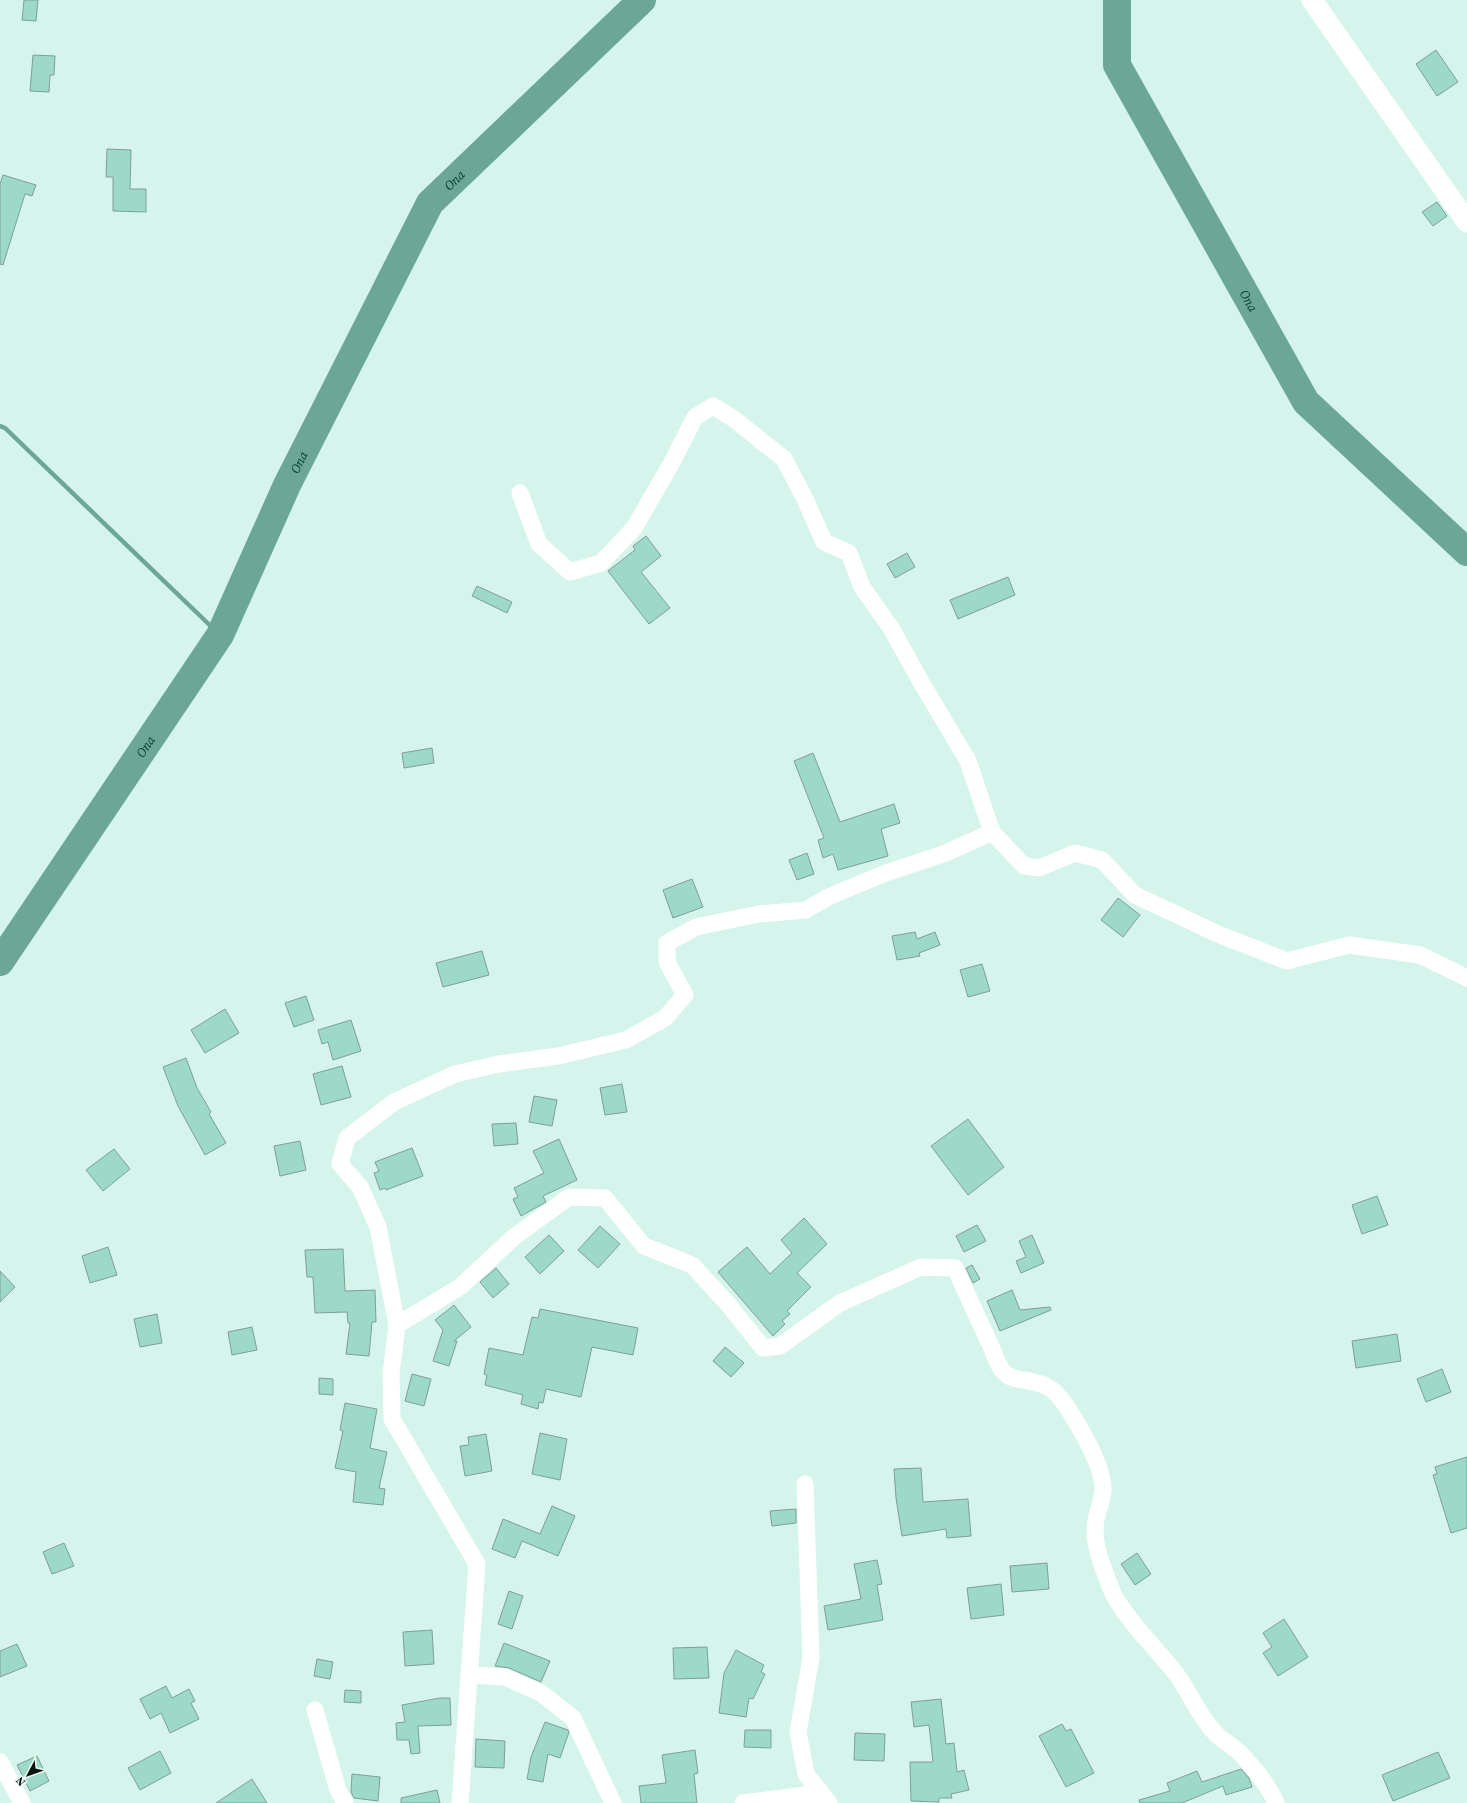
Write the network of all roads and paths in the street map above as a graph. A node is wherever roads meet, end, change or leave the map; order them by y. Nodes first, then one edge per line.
1 (1312, 0) edge
2 (1467, 222) edge
3 (520, 493) dead end
4 (992, 832) junction
5 (1467, 978) edge
6 (397, 1325) junction
7 (805, 1484) dead end
8 (469, 1675) junction
9 (315, 1710) dead end
10 (0, 1762) edge
11 (22, 1803) edge
12 (345, 1803) edge
13 (460, 1803) edge
14 (613, 1803) edge
15 (743, 1803) edge
16 (823, 1803) edge
17 (828, 1803) edge
18 (1276, 1803) edge

1 - 2 street
3 - 4 street
4 - 5 street
4 - 6 street
6 - 8 street
6 - 18 street
7 - 17 street
8 - 13 street
8 - 14 street
9 - 12 street
10 - 11 street
15 - 16 street

